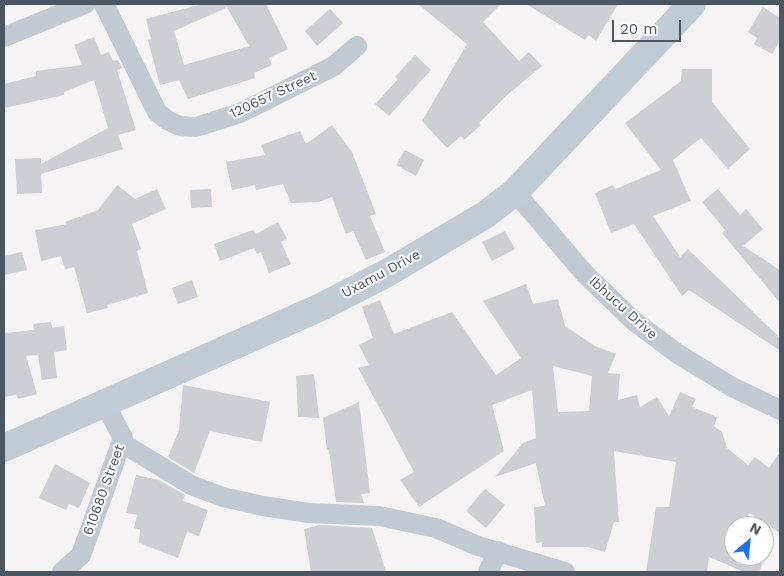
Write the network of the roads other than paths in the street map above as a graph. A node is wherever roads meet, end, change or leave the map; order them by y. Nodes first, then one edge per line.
1 (86, 4) edge
2 (104, 4) edge
3 (692, 4) edge
4 (4, 38) edge
5 (357, 46) dead end
6 (515, 192) junction
7 (105, 404) junction
8 (780, 410) edge
9 (122, 443) junction
10 (4, 448) edge
11 (498, 551) junction
12 (62, 572) edge
13 (488, 572) edge
14 (565, 572) edge

1 - 4 street
2 - 5 street, 120657 Street
3 - 6 street, Uxamu Drive
6 - 7 street, Uxamu Drive
6 - 8 street, Ibhucu Drive
7 - 9 street, 610680 Street
7 - 10 street, Uxamu Drive
9 - 11 street
9 - 12 street, 610680 Street
11 - 13 street
11 - 14 street

